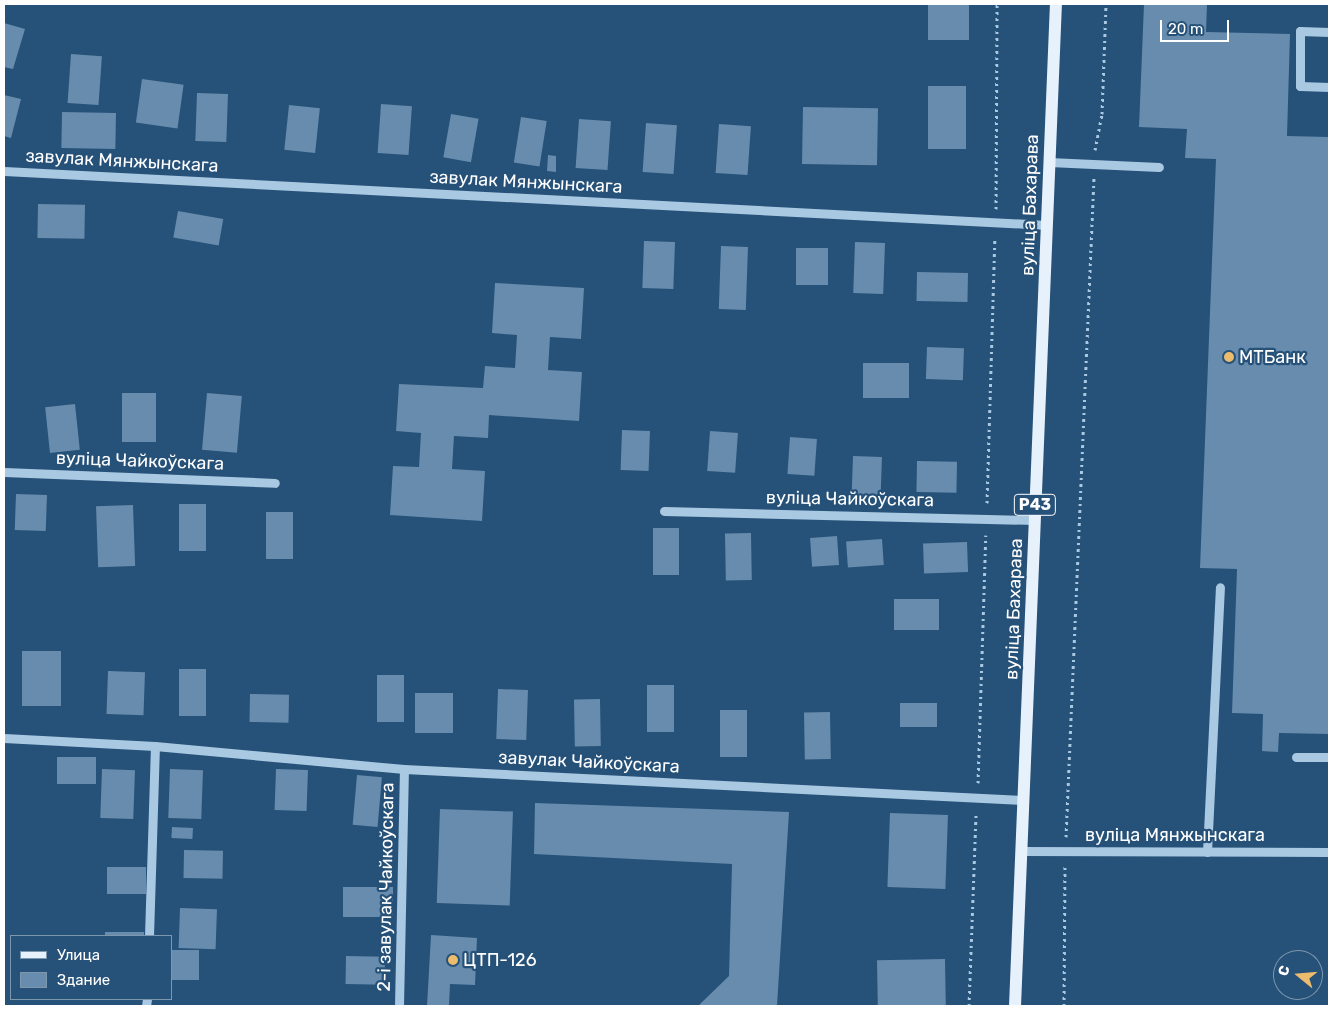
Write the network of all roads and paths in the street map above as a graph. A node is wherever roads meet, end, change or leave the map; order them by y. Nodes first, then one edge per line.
1 (1056, 4) edge
2 (1106, 4) edge
3 (1329, 32) edge
4 (1329, 87) edge
5 (1049, 162) junction
6 (1094, 164) junction
7 (1159, 167) dead end
8 (4, 171) edge
9 (1047, 225) junction
10 (4, 472) edge
11 (275, 483) dead end
12 (664, 511) dead end
13 (1035, 520) junction
14 (1220, 587) dead end
15 (4, 738) edge
16 (155, 746) junction
17 (1296, 757) dead end
18 (1329, 757) edge
19 (404, 769) junction
20 (1023, 800) junction
21 (1022, 852) junction
22 (1065, 852) junction
23 (1207, 852) junction
24 (1329, 852) edge
25 (149, 935) edge
26 (399, 1006) edge
27 (1015, 1006) edge
28 (1064, 1006) edge

1 - 5 main road, вуліца Бахарава / Р43
2 - 6 path
3 - 4 street
5 - 6 street
5 - 9 main road, вуліца Бахарава / Р43
6 - 7 street
6 - 22 path
8 - 9 street, завулак Мянжынскага
9 - 13 main road, вуліца Бахарава / Р43
10 - 11 street, вуліца Чайкоўскага
12 - 13 street, вуліца Чайкоўскага
13 - 20 main road, вуліца Бахарава / Р43
14 - 23 street
15 - 16 street, завулак Чайкоўскага
16 - 19 street, завулак Чайкоўскага
16 - 25 street
17 - 18 street
19 - 20 street, завулак Чайкоўскага
19 - 26 street, 2-і завулак Чайкоўскага
20 - 21 main road, вуліца Бахарава / Р43
21 - 22 street, вуліца Мянжынскага
21 - 27 main road, вуліца Бахарава / Р43
22 - 23 street, вуліца Мянжынскага
22 - 28 path
23 - 24 street, вуліца Мянжынскага

